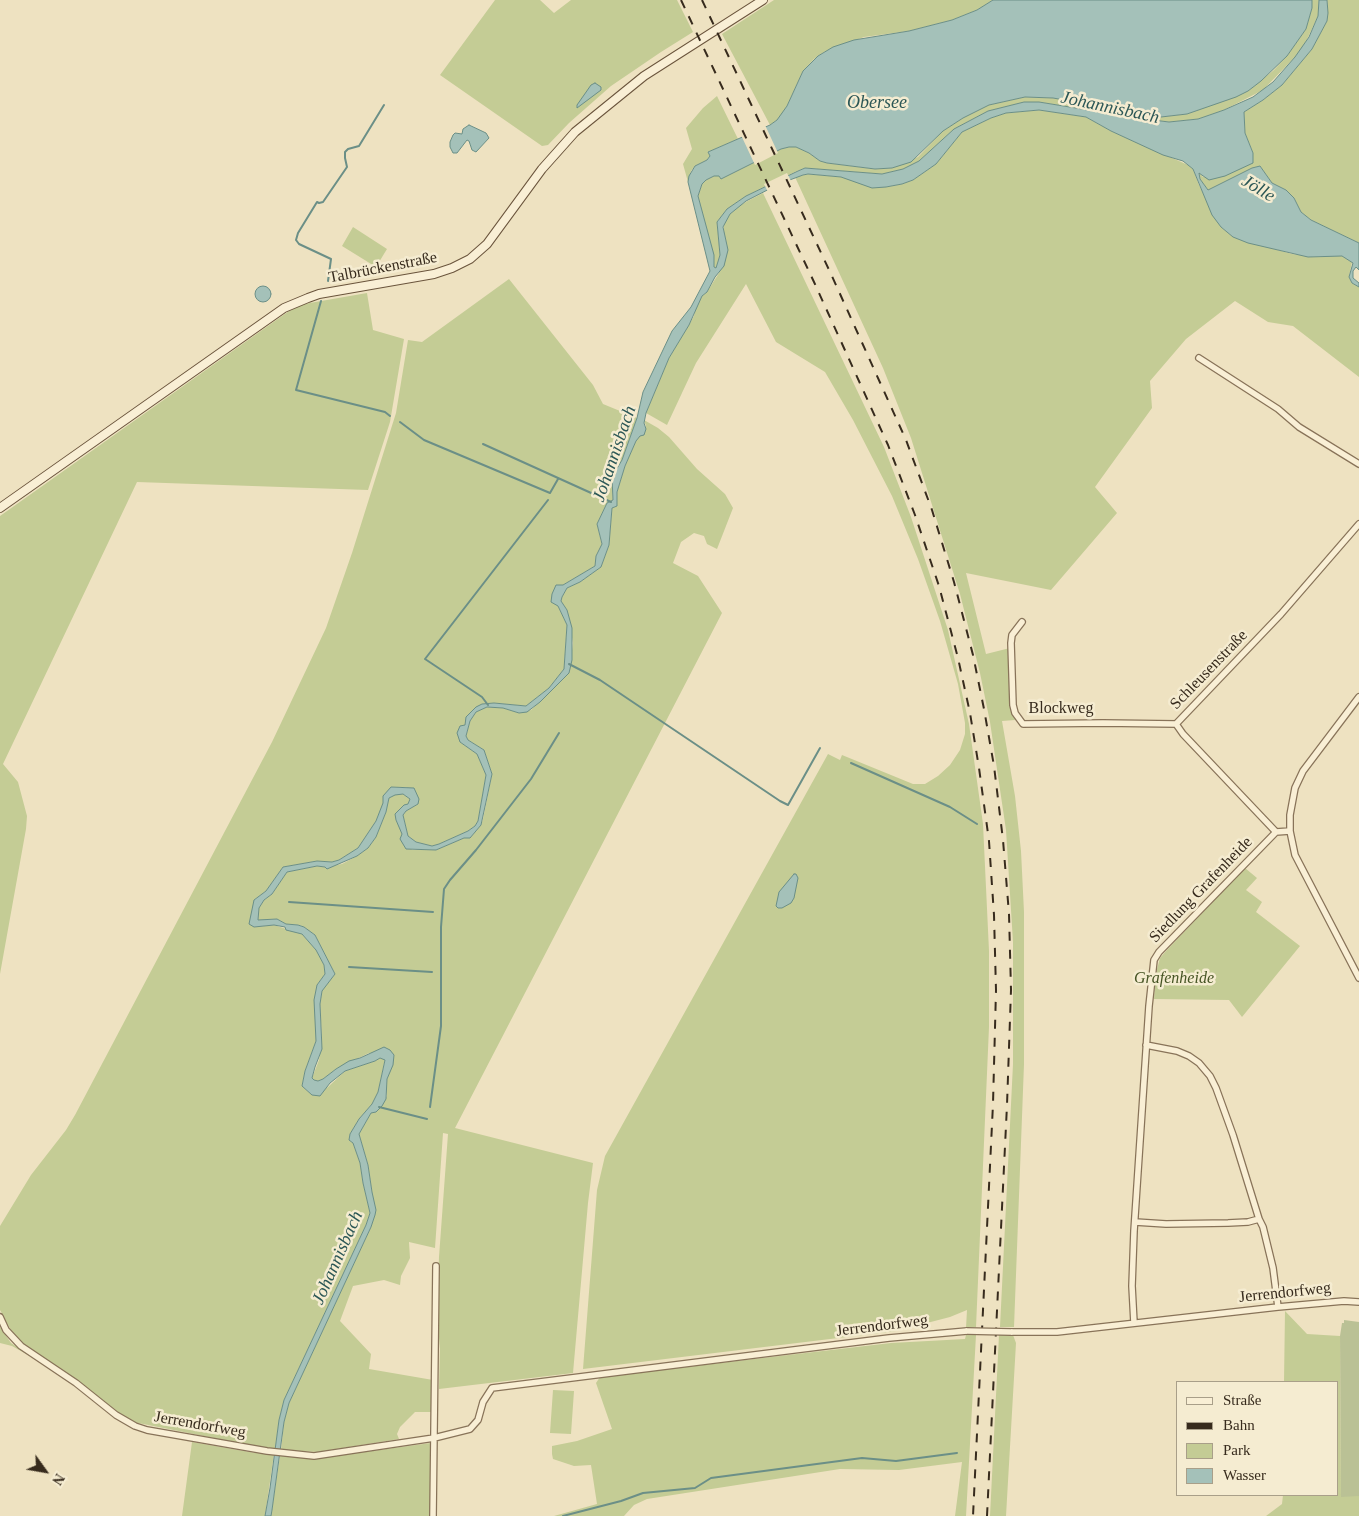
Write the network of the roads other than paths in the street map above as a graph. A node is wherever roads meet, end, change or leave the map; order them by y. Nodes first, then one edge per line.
1 (763, 0) edge
2 (1199, 358) dead end
3 (1359, 464) edge
4 (0, 508) edge
5 (1359, 524) edge
6 (1022, 622) dead end
7 (1359, 696) edge
8 (1176, 724) junction
9 (1290, 831) junction
10 (1276, 832) junction
11 (1359, 978) edge
12 (1146, 1045) junction
13 (1259, 1219) junction
14 (1135, 1222) junction
15 (436, 1266) dead end
16 (1359, 1302) edge
17 (1278, 1307) junction
18 (0, 1317) edge
19 (1134, 1323) junction
20 (434, 1438) junction
21 (434, 1516) edge

1 - 4 main road, Talbrückenstraße
2 - 3 street
5 - 8 street, Schleusenstraße
6 - 8 street, Blockweg
7 - 9 street
8 - 10 street, Schleusenstraße
9 - 10 street
9 - 11 street
10 - 12 street, Siedlung Grafenheide
12 - 13 street
12 - 14 street, Siedlung Grafenheide
13 - 14 street
13 - 17 street
14 - 19 street, Siedlung Grafenheide
15 - 20 street
16 - 17 street, Jerrendorfweg
17 - 19 street, Jerrendorfweg
18 - 20 street, Jerrendorfweg
19 - 20 street, Jerrendorfweg, bridge
20 - 21 street

